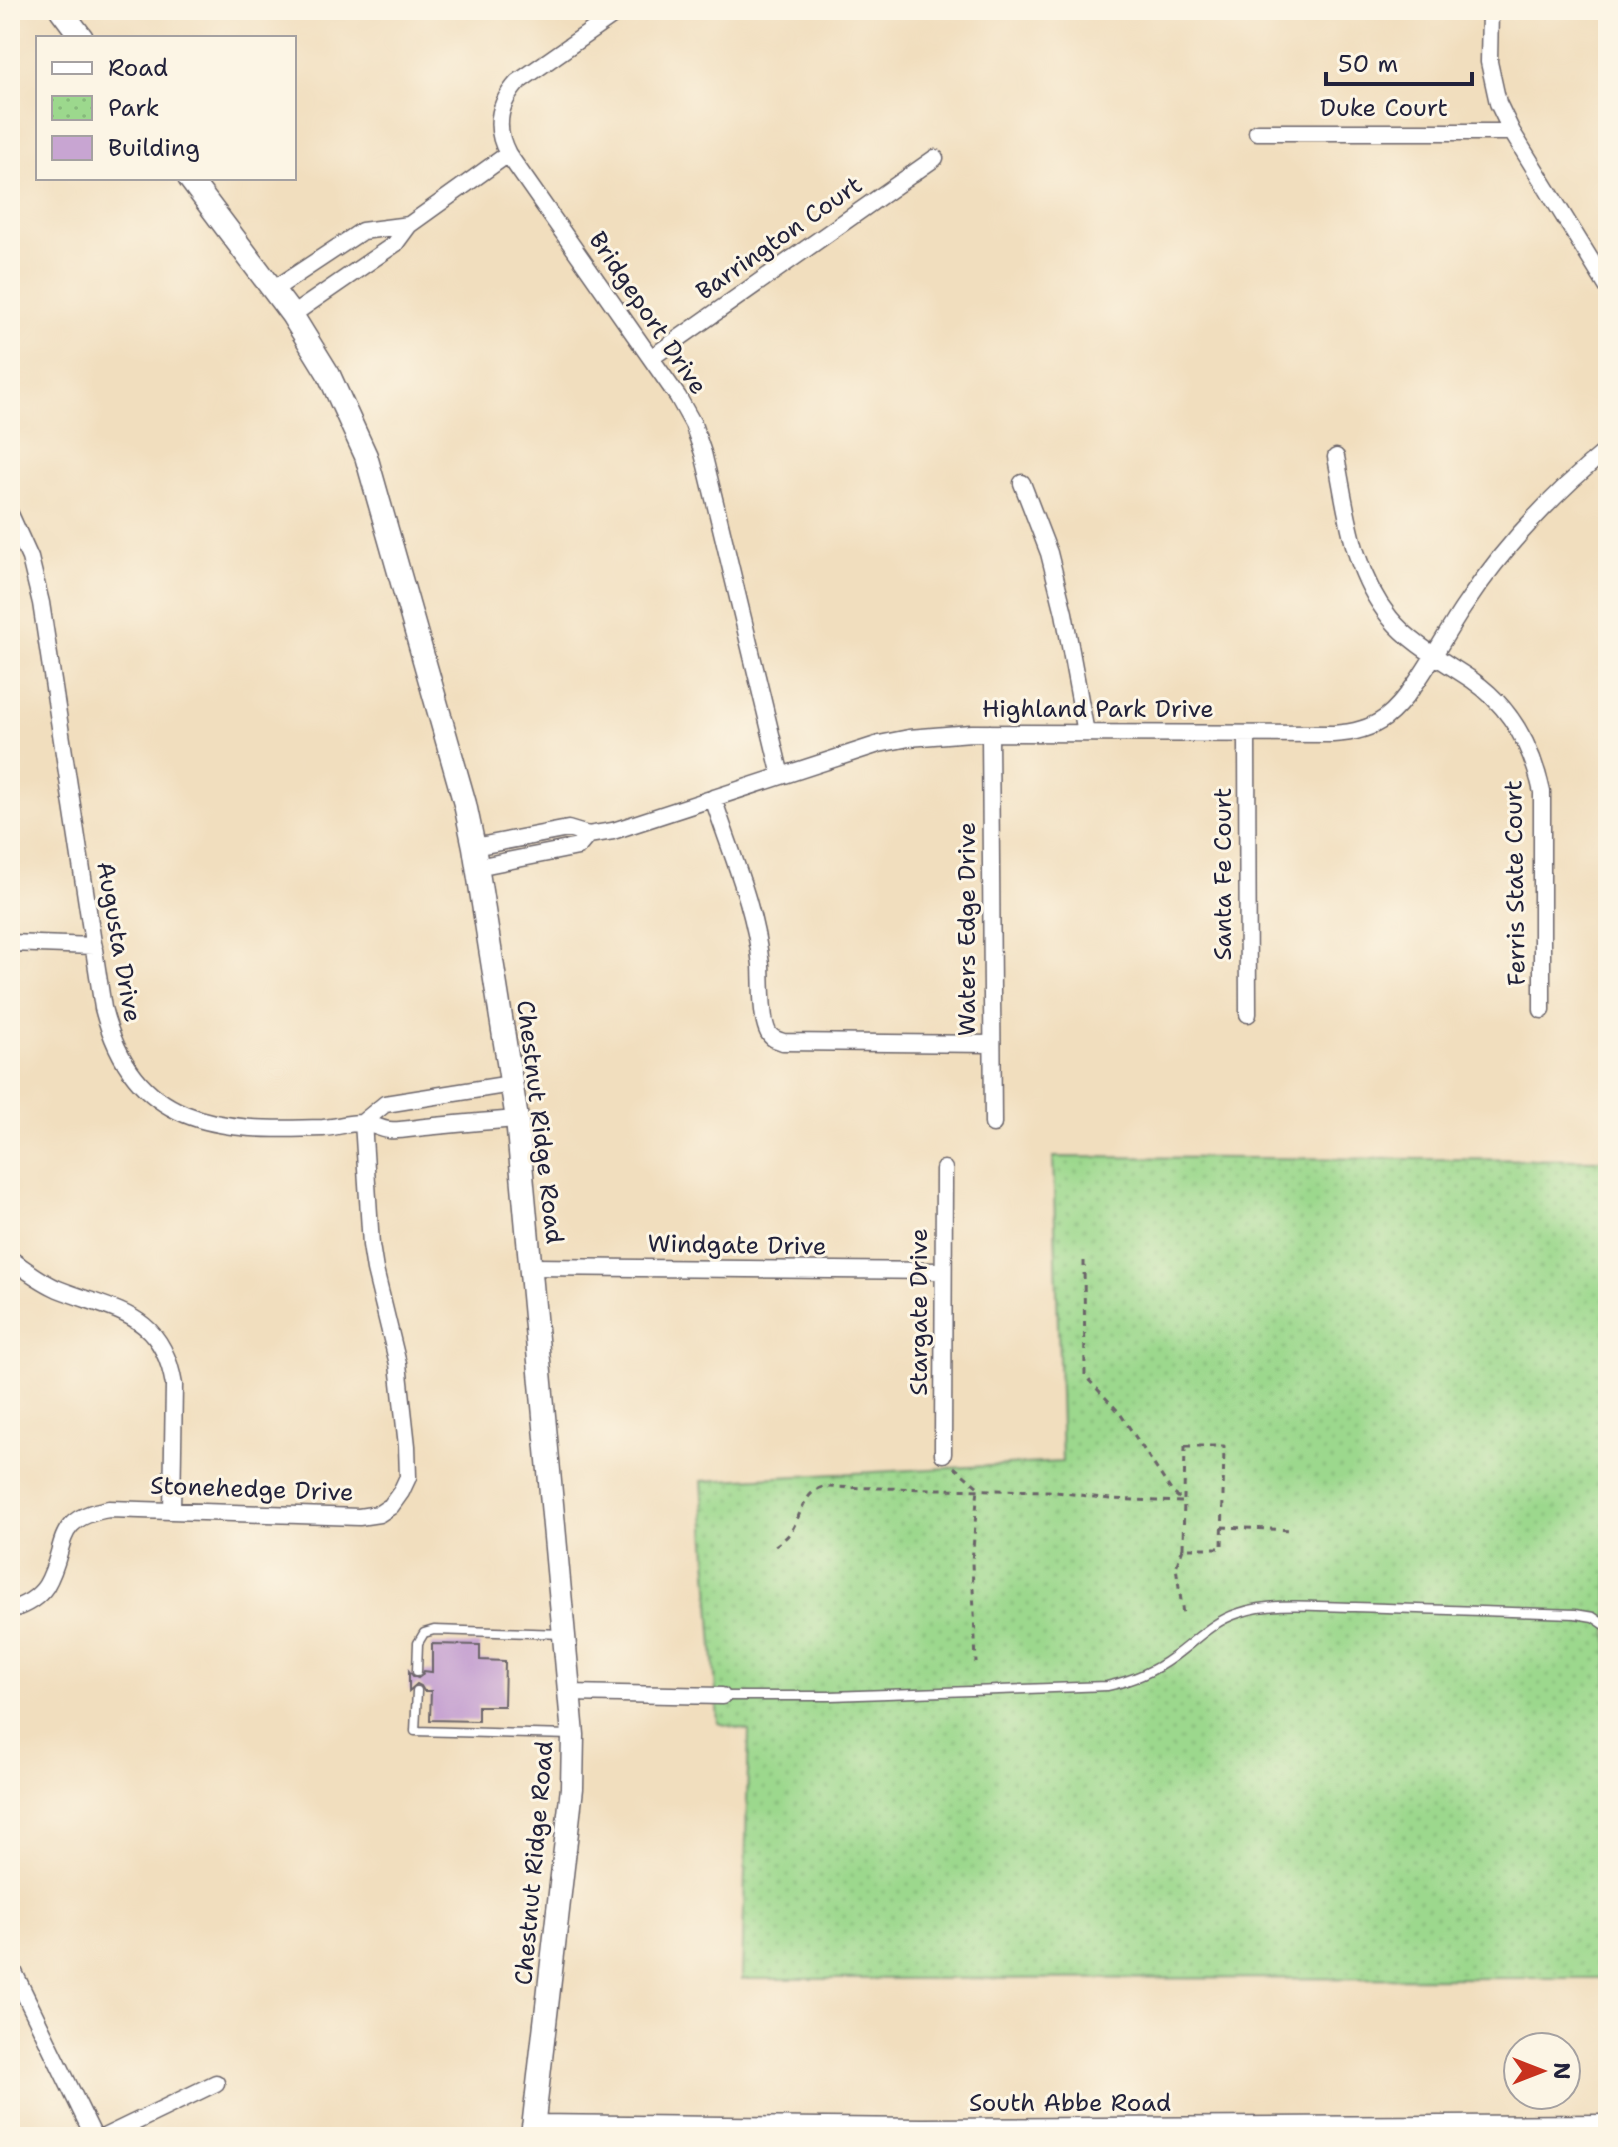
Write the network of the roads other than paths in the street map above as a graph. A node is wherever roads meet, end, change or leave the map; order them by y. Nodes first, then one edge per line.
1 (61, 10) edge
2 (621, 10) edge
3 (1490, 10) edge
4 (80, 36) edge
5 (1257, 132) dead end
6 (1512, 132) junction
7 (508, 154) junction
8 (935, 158) dead end
9 (190, 180) edge
10 (409, 225) junction
11 (1608, 288) edge
12 (273, 290) junction
13 (292, 315) junction
14 (651, 358) junction
15 (1608, 449) edge
16 (1336, 457) dead end
17 (1022, 483) dead end
18 (10, 514) edge
19 (1433, 656) junction
20 (990, 733) junction
21 (1086, 733) junction
22 (1247, 734) junction
23 (781, 776) junction
24 (713, 798) junction
25 (476, 857) junction
26 (10, 943) edge
27 (94, 946) junction
28 (1542, 1010) dead end
29 (1248, 1014) dead end
30 (992, 1044) junction
31 (511, 1084) junction
32 (517, 1119) junction
33 (363, 1122) junction
34 (993, 1124) dead end
35 (944, 1169) dead end
36 (10, 1259) edge
37 (532, 1267) junction
38 (943, 1271) junction
39 (944, 1457) road end
40 (172, 1511) junction
41 (10, 1610) edge
42 (1608, 1627) edge
43 (564, 1634) junction
44 (417, 1671) dead end
45 (417, 1691) dead end
46 (569, 1693) junction
47 (722, 1696) joint
48 (573, 1735) junction
49 (10, 1964) edge
50 (216, 2083) dead end
51 (1608, 2126) edge
52 (532, 2132) edge
53 (94, 2137) edge
54 (104, 2137) edge

1 - 4 street
2 - 7 street
3 - 6 street
5 - 6 street, Duke Court
6 - 11 street
7 - 10 street
7 - 14 street, Bridgeport Drive
8 - 14 street, Barrington Court
9 - 12 street, Chestnut Ridge Road
10 - 12 street
10 - 13 street
12 - 13 street, Chestnut Ridge Road
13 - 25 street, Chestnut Ridge Road
14 - 23 street, Bridgeport Drive
15 - 19 street, Highland Park Drive
16 - 19 street, Ferris State Court
17 - 21 street
18 - 27 street, Augusta Drive
19 - 22 street, Highland Park Drive
19 - 28 street, Ferris State Court
20 - 21 street, Highland Park Drive
20 - 23 street, Highland Park Drive
20 - 30 street, Waters Edge Drive
21 - 22 street, Highland Park Drive
22 - 29 street, Santa Fe Court
23 - 24 street, Highland Park Drive
24 - 25 street, Highland Park Drive
24 - 30 street
25 - 31 street, Chestnut Ridge Road
26 - 27 street
27 - 33 street, Augusta Drive
30 - 34 street, Waters Edge Drive
31 - 32 street, Chestnut Ridge Road
31 - 33 street
32 - 33 street, Augusta Drive
32 - 37 street, Chestnut Ridge Road
33 - 40 street, Stonehedge Drive
35 - 38 street, Stargate Drive
36 - 40 street
37 - 38 street, Windgate Drive
37 - 43 street, Chestnut Ridge Road
38 - 39 street, Stargate Drive
40 - 41 street, Stonehedge Drive
42 - 47 lane
43 - 44 lane
43 - 46 street, Chestnut Ridge Road
45 - 48 lane
46 - 47 street
46 - 48 street, Chestnut Ridge Road
48 - 52 street, Chestnut Ridge Road
49 - 53 street
50 - 54 street
51 - 52 street, South Abbe Road

